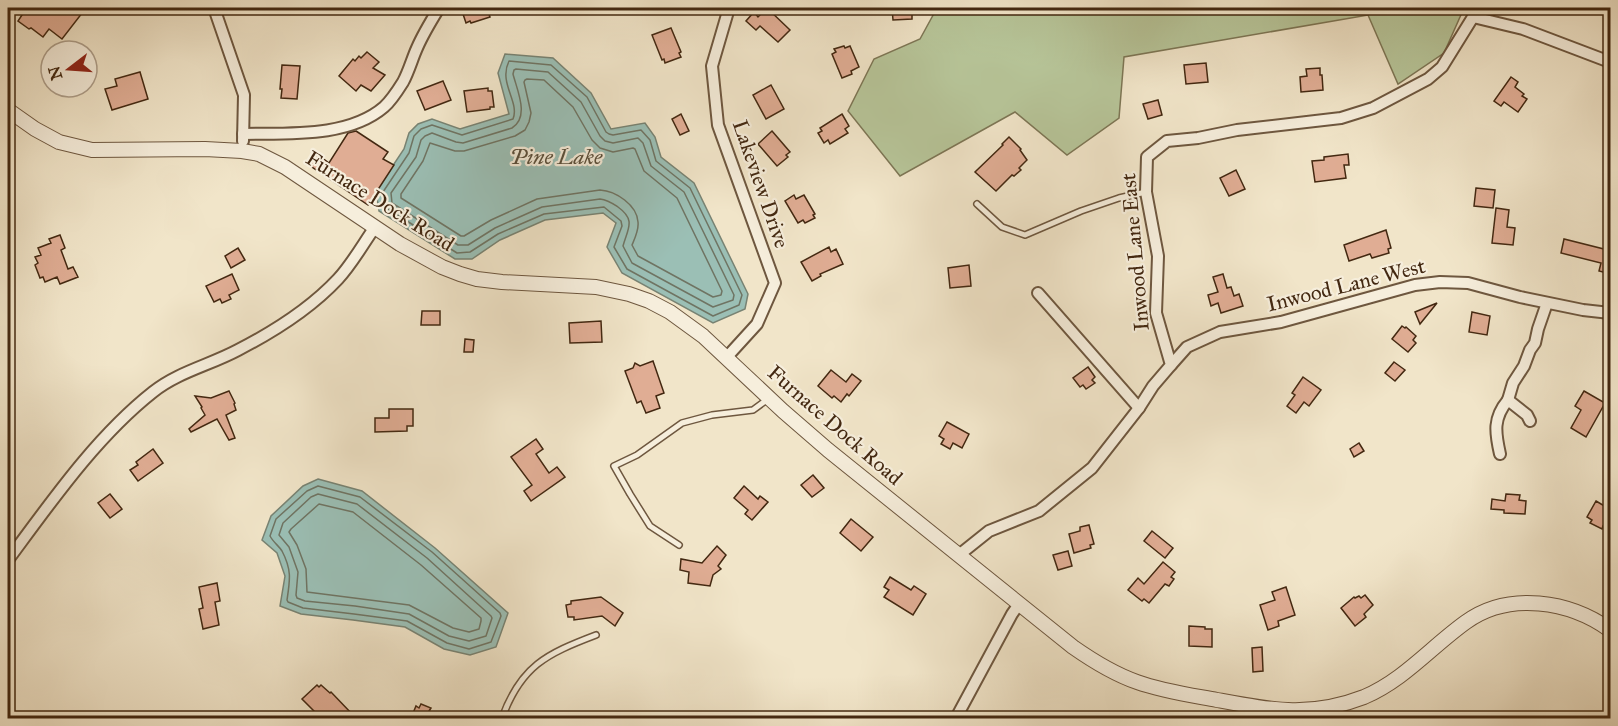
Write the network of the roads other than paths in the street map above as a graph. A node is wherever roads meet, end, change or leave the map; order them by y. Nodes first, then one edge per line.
1 (214, 8) edge
2 (439, 8) edge
3 (729, 8) edge
4 (1474, 12) edge
5 (1611, 62) edge
6 (8, 110) edge
7 (243, 134) junction
8 (242, 151) junction
9 (1146, 192) junction
10 (977, 204) dead end
11 (375, 227) junction
12 (1038, 293) dead end
13 (1547, 303) junction
14 (1611, 313) edge
15 (726, 358) junction
16 (1171, 365) junction
17 (769, 398) junction
18 (1508, 400) junction
19 (1139, 408) junction
20 (1530, 422) dead end
21 (1500, 454) dead end
22 (679, 545) dead end
23 (959, 555) junction
24 (8, 560) edge
25 (1019, 604) junction
26 (1611, 630) edge
27 (596, 635) dead end
28 (1312, 714) edge
29 (502, 718) edge
30 (956, 718) edge

1 - 7 street
2 - 7 street
3 - 15 street, Lakeview Drive
4 - 5 street
4 - 9 street, Inwood Lane East
6 - 8 street, Furnace Dock Road
7 - 8 street
8 - 11 street, Furnace Dock Road
9 - 10 lane
9 - 16 street, Inwood Lane East
11 - 15 street, Furnace Dock Road
11 - 24 street
12 - 19 street
13 - 14 street, Inwood Lane West
13 - 16 street, Inwood Lane West
13 - 18 street
15 - 17 street, Furnace Dock Road
16 - 19 street
17 - 22 lane
17 - 23 street, Furnace Dock Road
18 - 20 street
18 - 21 street
19 - 23 street
23 - 25 street, Furnace Dock Road
25 - 28 street, Furnace Dock Road
25 - 30 street
26 - 28 street, Furnace Dock Road
27 - 29 lane

